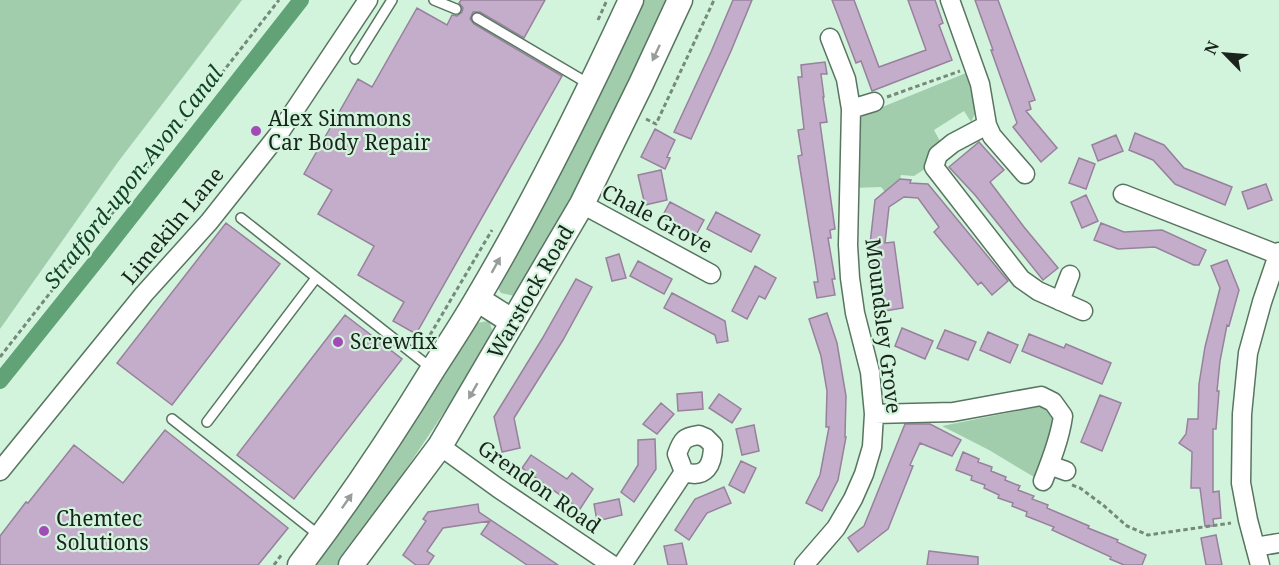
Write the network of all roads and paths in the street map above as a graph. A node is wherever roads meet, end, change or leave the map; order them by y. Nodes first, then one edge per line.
1 (279, 0) edge
2 (368, 0) edge
3 (392, 0) edge
4 (434, 0) edge
5 (607, 0) edge
6 (631, 0) edge
7 (680, 0) edge
8 (714, 0) edge
9 (950, 0) edge
10 (456, 9) dead end
11 (477, 18) dead end
12 (598, 21) dead end
13 (830, 38) dead end
14 (354, 59) dead end
15 (973, 66) junction
16 (591, 86) junction
17 (874, 102) joint
18 (851, 109) junction
19 (641, 116) dead end
20 (987, 125) junction
21 (1025, 174) dead end
22 (1123, 194) dead end
23 (582, 204) junction
24 (241, 218) dead end
25 (497, 221) dead end
26 (1279, 254) edge
27 (711, 274) dead end
28 (1070, 275) dead end
29 (316, 278) junction
30 (477, 299) junction
31 (1060, 301) junction
32 (1083, 311) dead end
33 (513, 322) junction
34 (426, 341) dead end
35 (0, 357) edge
36 (433, 370) junction
37 (874, 414) junction
38 (172, 418) dead end
39 (207, 422) dead end
40 (440, 446) junction
41 (0, 471) edge
42 (684, 472) dead end
43 (1057, 475) joint
44 (1248, 520) junction
45 (321, 538) junction
46 (1279, 543) edge
47 (1257, 556) edge
48 (293, 557) edge
49 (611, 564) edge
50 (274, 565) edge
51 (351, 565) edge
52 (804, 565) edge

1 - 35 path
2 - 41 street, Limekiln Lane
3 - 14 lane
4 - 10 lane
5 - 12 path
6 - 16 street, Warstock Road
7 -> 23 street, Warstock Road
8 - 19 path
9 - 15 street
11 - 16 lane
13 - 18 street, Moundsley Grove
15 - 17 path
15 - 20 street
30 -> 16 street, Warstock Road
17 - 18 street
18 - 37 street, Moundsley Grove
20 - 21 street
20 - 31 street
22 - 26 street
23 - 27 street, Chale Grove
23 - 33 street, Warstock Road
24 - 29 lane
25 - 34 path
26 - 44 street
28 - 31 street
29 - 36 lane
29 - 39 lane
30 - 33 street
30 - 36 street, Warstock Road
31 - 32 street
33 -> 40 street, Warstock Road
45 -> 36 street, Warstock Road
37 - 43 street
37 - 52 street, Moundsley Grove
38 - 45 lane
40 - 49 street, Grendon Road
40 - 51 street, Warstock Road
42 - 49 street
43 - 44 path
44 - 47 street
45 - 48 street, Warstock Road
46 - 47 street
48 - 50 path

